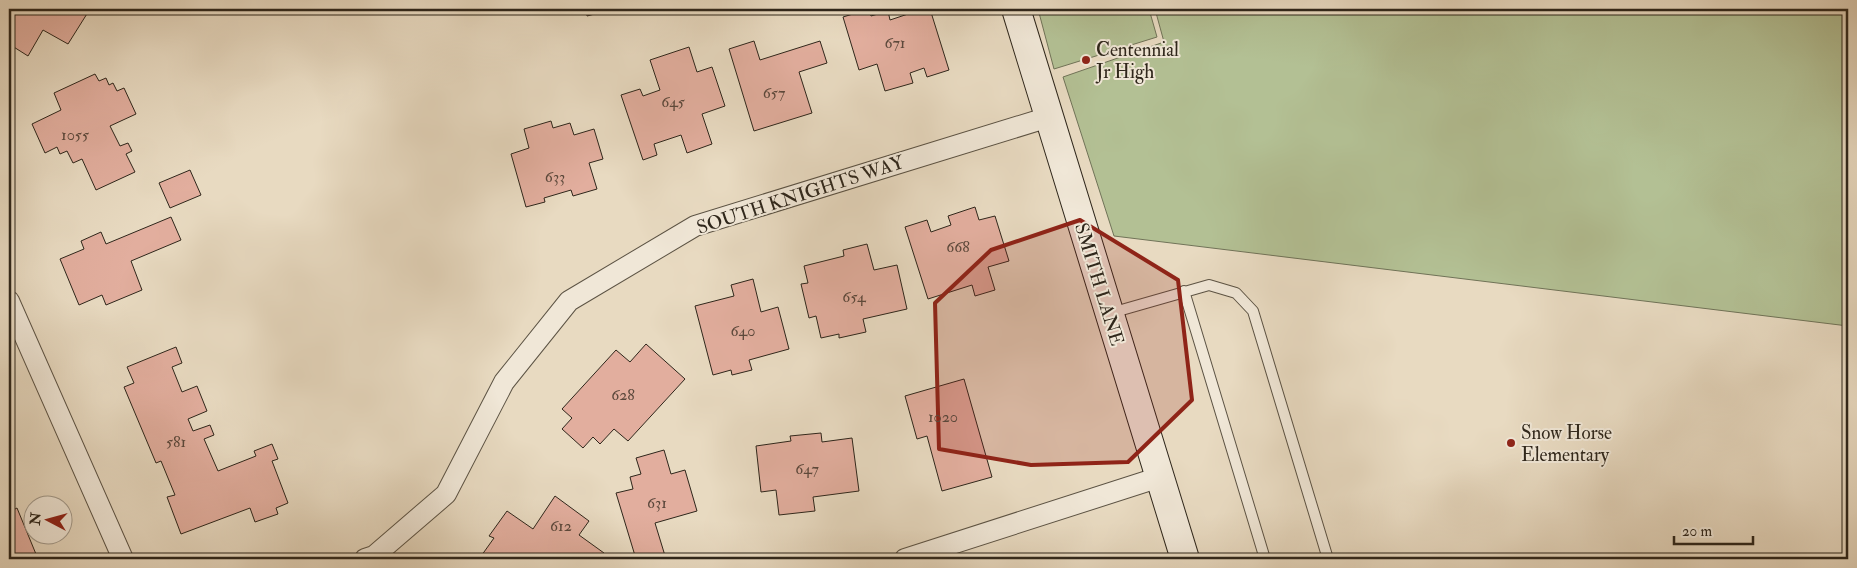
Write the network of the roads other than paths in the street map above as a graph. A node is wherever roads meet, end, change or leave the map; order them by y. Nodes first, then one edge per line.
1 (1016, 9) edge
2 (1049, 117) junction
3 (1184, 291) junction
4 (9, 301) edge
5 (1109, 313) junction
6 (1160, 477) junction
7 (123, 559) edge
8 (366, 559) edge
9 (904, 559) edge
10 (1185, 559) edge
11 (1265, 559) edge
12 (1328, 559) edge

1 - 2 street, SMITH LANE
2 - 5 street, SMITH LANE
2 - 8 street, SOUTH KNIGHTS WAY
3 - 5 lane
3 - 11 lane
3 - 12 lane
4 - 7 street
5 - 6 street, SMITH LANE
6 - 9 street
6 - 10 street, SMITH LANE

